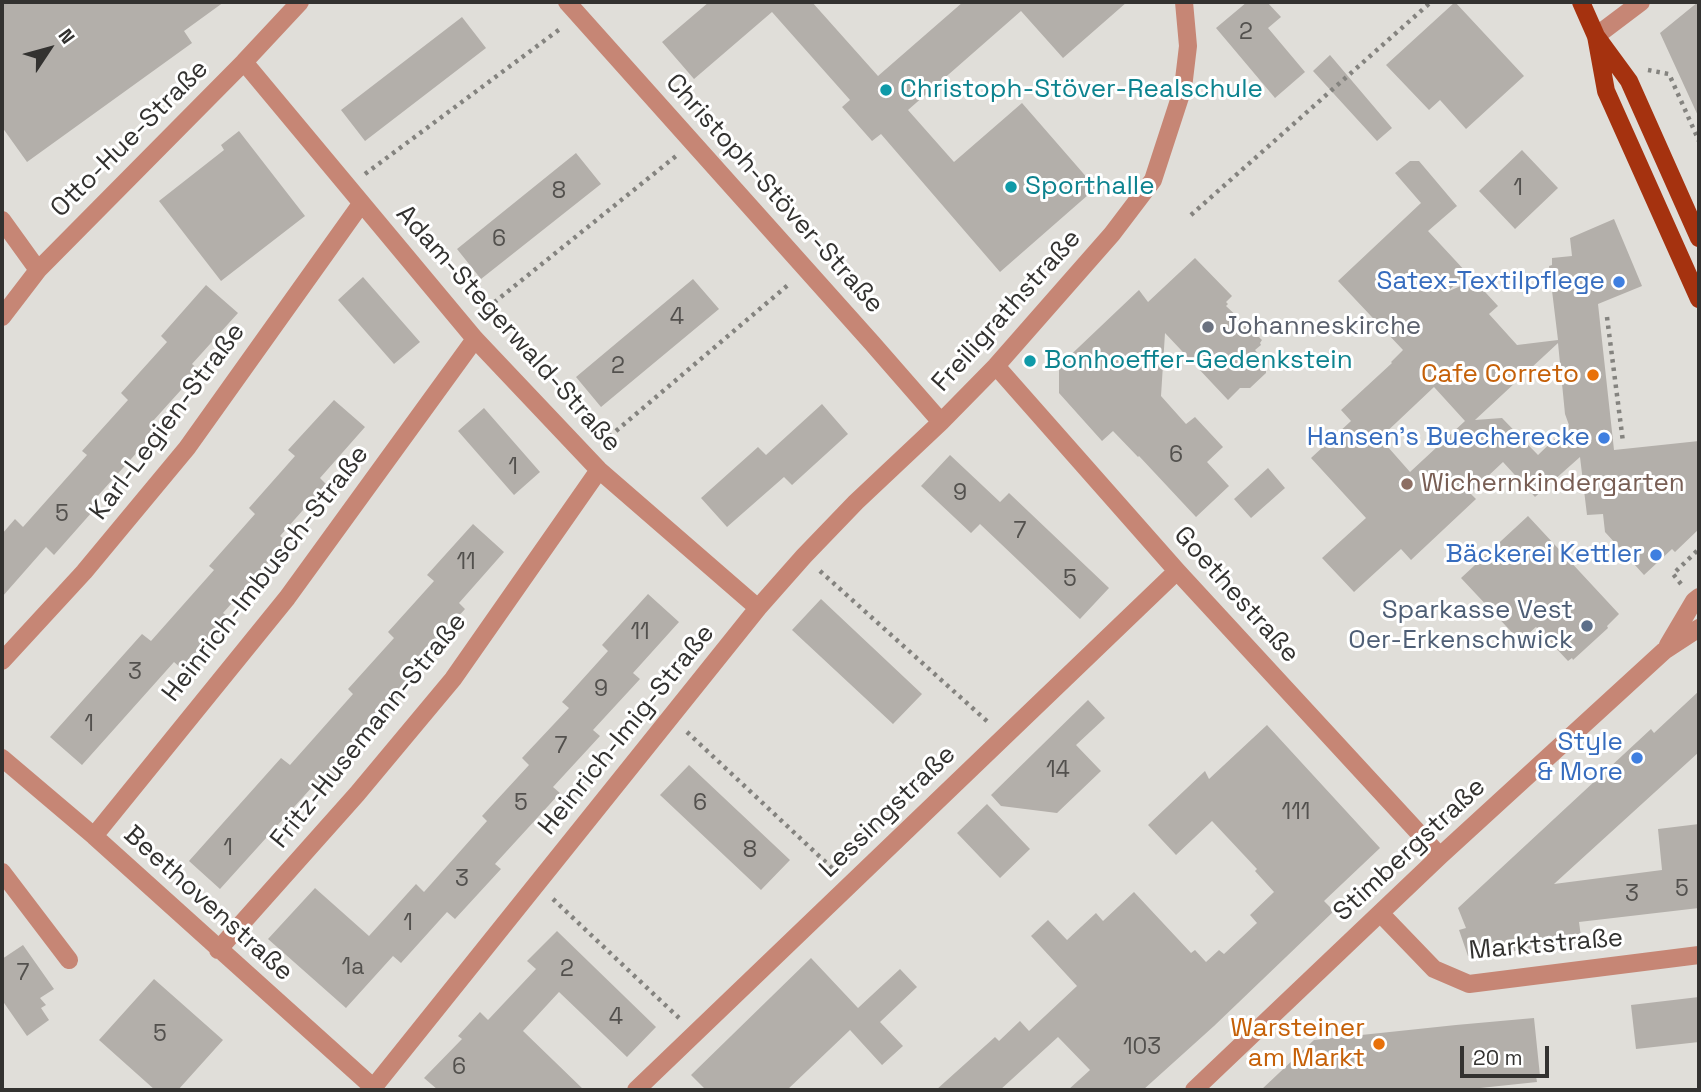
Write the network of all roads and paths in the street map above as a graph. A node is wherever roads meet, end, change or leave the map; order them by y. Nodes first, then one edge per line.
1 (300, 2) edge
2 (1184, 2) edge
3 (1431, 2) edge
4 (1581, 2) edge
5 (1641, 2) edge
6 (573, 8) edge
7 (1596, 36) junction
8 (244, 62) junction
9 (1638, 68) dead end
10 (1699, 141) edge
11 (693, 143) junction
12 (347, 187) junction
13 (361, 204) junction
14 (1191, 215) dead end
15 (2, 220) edge
16 (1699, 239) edge
17 (806, 269) junction
18 (38, 270) junction
19 (1699, 299) edge
20 (2, 317) edge
21 (1607, 317) dead end
22 (469, 333) junction
23 (996, 366) junction
24 (941, 422) junction
25 (1623, 442) dead end
26 (586, 456) junction
27 (599, 470) junction
28 (804, 556) junction
29 (1177, 571) junction
30 (1699, 597) edge
31 (758, 608) junction
32 (1699, 628) edge
33 (1664, 650) junction
34 (2, 661) edge
35 (671, 717) junction
36 (1004, 737) junction
37 (2, 758) edge
38 (93, 836) junction
39 (1440, 856) junction
40 (2, 873) edge
41 (537, 884) junction
42 (850, 885) junction
43 (1381, 914) junction
44 (218, 950) junction
45 (1699, 955) edge
46 (69, 960) dead end
47 (696, 1033) junction
48 (375, 1089) edge
49 (635, 1090) edge
50 (1194, 1090) edge

1 - 8 street, Otto-Hue-Straße
2 - 23 street, Freiligrathstraße
3 - 14 path
4 - 7 main road
5 - 7 street
6 - 11 street, Christoph-Stöver-Straße
6 - 12 path
7 - 16 main road
7 - 19 main road
8 - 12 street, Adam-Stegerwald-Straße
8 - 18 street, Otto-Hue-Straße
9 - 10 path
11 - 17 street, Christoph-Stöver-Straße
11 - 22 path
12 - 13 street, Adam-Stegerwald-Straße
13 - 22 street, Adam-Stegerwald-Straße
13 - 34 street, Karl-Legien-Straße
15 - 18 street
17 - 24 street, Christoph-Stöver-Straße
17 - 26 path
18 - 20 street, Otto-Hue-Straße
21 - 25 path
22 - 26 street, Adam-Stegerwald-Straße
22 - 38 street, Heinrich-Imbusch-Straße
23 - 24 street, Freiligrathstraße
23 - 29 street, Goethestraße
24 - 28 street, Heinrich-Imig-Straße
26 - 27 street, Adam-Stegerwald-Straße
27 - 31 street, Adam-Stegerwald-Straße
27 - 44 street, Fritz-Husemann-Straße
28 - 31 street, Heinrich-Imig-Straße
28 - 36 path
29 - 36 street, Lessingstraße
29 - 39 street, Goethestraße
30 - 33 street, Stimbergstraße
31 - 35 street, Heinrich-Imig-Straße
32 - 33 street, Stimbergstraße
33 - 39 street, Stimbergstraße
35 - 41 street, Heinrich-Imig-Straße
35 - 42 path
36 - 42 street, Lessingstraße
37 - 38 street, Beethovenstraße
38 - 44 street, Beethovenstraße
39 - 43 street, Stimbergstraße
40 - 46 street
41 - 47 path
41 - 48 street, Heinrich-Imig-Straße
42 - 47 street, Lessingstraße
43 - 45 street, Marktstraße
43 - 50 street, Stimbergstraße
44 - 48 street, Beethovenstraße
47 - 49 street, Lessingstraße

